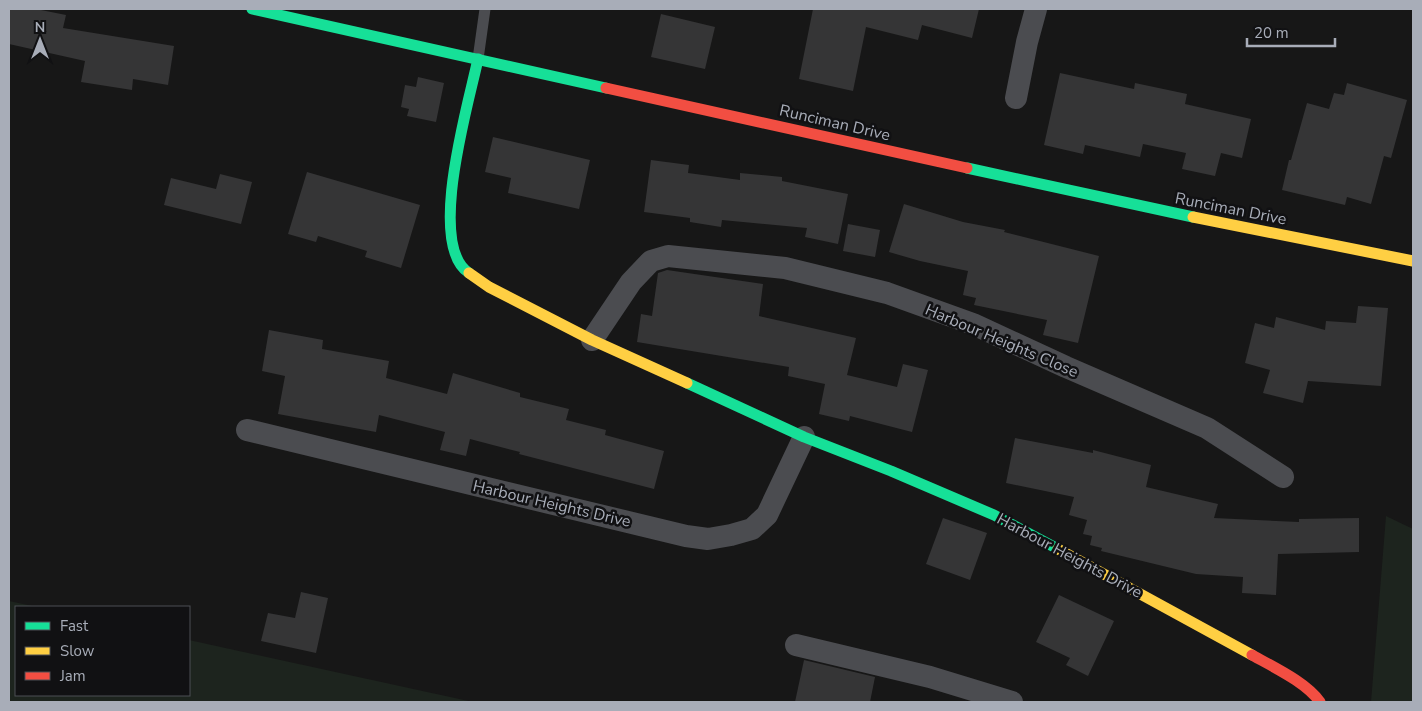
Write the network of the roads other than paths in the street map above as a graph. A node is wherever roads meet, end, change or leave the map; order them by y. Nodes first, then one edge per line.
1 (252, 9) edge
2 (486, 9) edge
3 (1036, 9) edge
4 (478, 59) junction
5 (1016, 98) dead end
6 (1413, 261) edge
7 (592, 340) junction
8 (248, 430) dead end
9 (804, 437) junction
10 (1283, 477) dead end
11 (796, 644) dead end
12 (1012, 702) edge
13 (1320, 702) edge

1 - 4 street, Runciman Drive
2 - 4 lane
3 - 5 street
4 - 6 street, Runciman Drive
4 - 7 street, Harbour Heights Drive
7 - 9 street, Harbour Heights Drive
7 - 10 street, Harbour Heights Close
8 - 9 street, Harbour Heights Drive
9 - 13 street, Harbour Heights Drive
11 - 12 street

